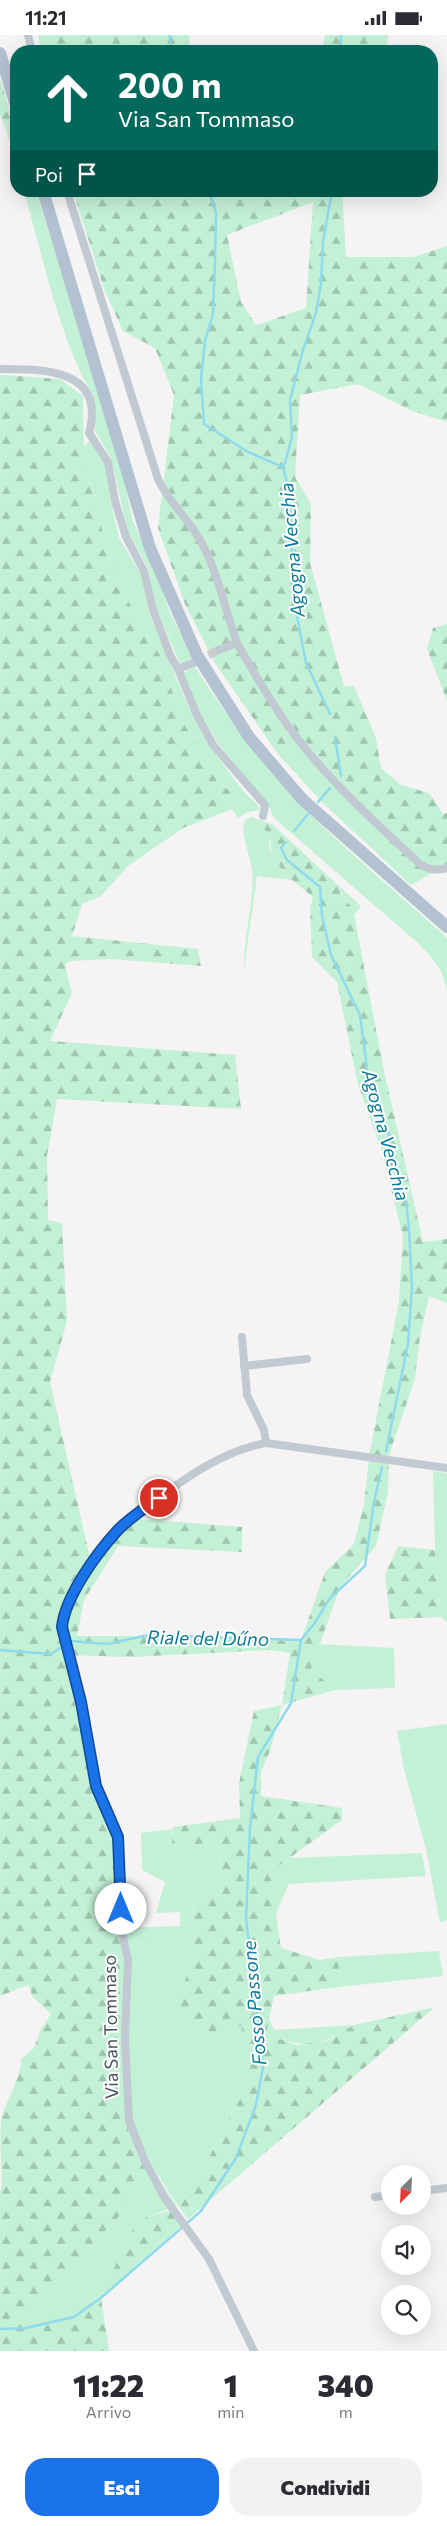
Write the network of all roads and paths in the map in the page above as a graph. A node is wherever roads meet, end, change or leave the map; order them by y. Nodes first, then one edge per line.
1 (0, 53) edge
2 (10, 86) edge
3 (45, 197) edge
4 (68, 197) edge
5 (0, 369) edge
6 (237, 643) junction
7 (218, 650) tunnel mouth
8 (194, 663) tunnel mouth
9 (178, 669) junction
10 (263, 816) dead end
11 (447, 868) edge
12 (447, 927) edge
13 (242, 1337) dead end
14 (307, 1359) dead end
15 (244, 1366) junction
16 (266, 1443) junction
17 (447, 1468) edge
18 (447, 2189) edge
19 (431, 2190) edge
20 (381, 2196) edge
21 (375, 2197) dead end
22 (254, 2351) edge

1 - 2 main road
3 - 12 main road
4 - 6 street
5 - 9 street
6 - 7 street
6 - 11 street
8 - 9 street
9 - 10 street
13 - 15 street
14 - 15 street
15 - 16 street
16 - 17 street
16 - 22 street, Via San Tommaso
18 - 19 street
20 - 21 street

